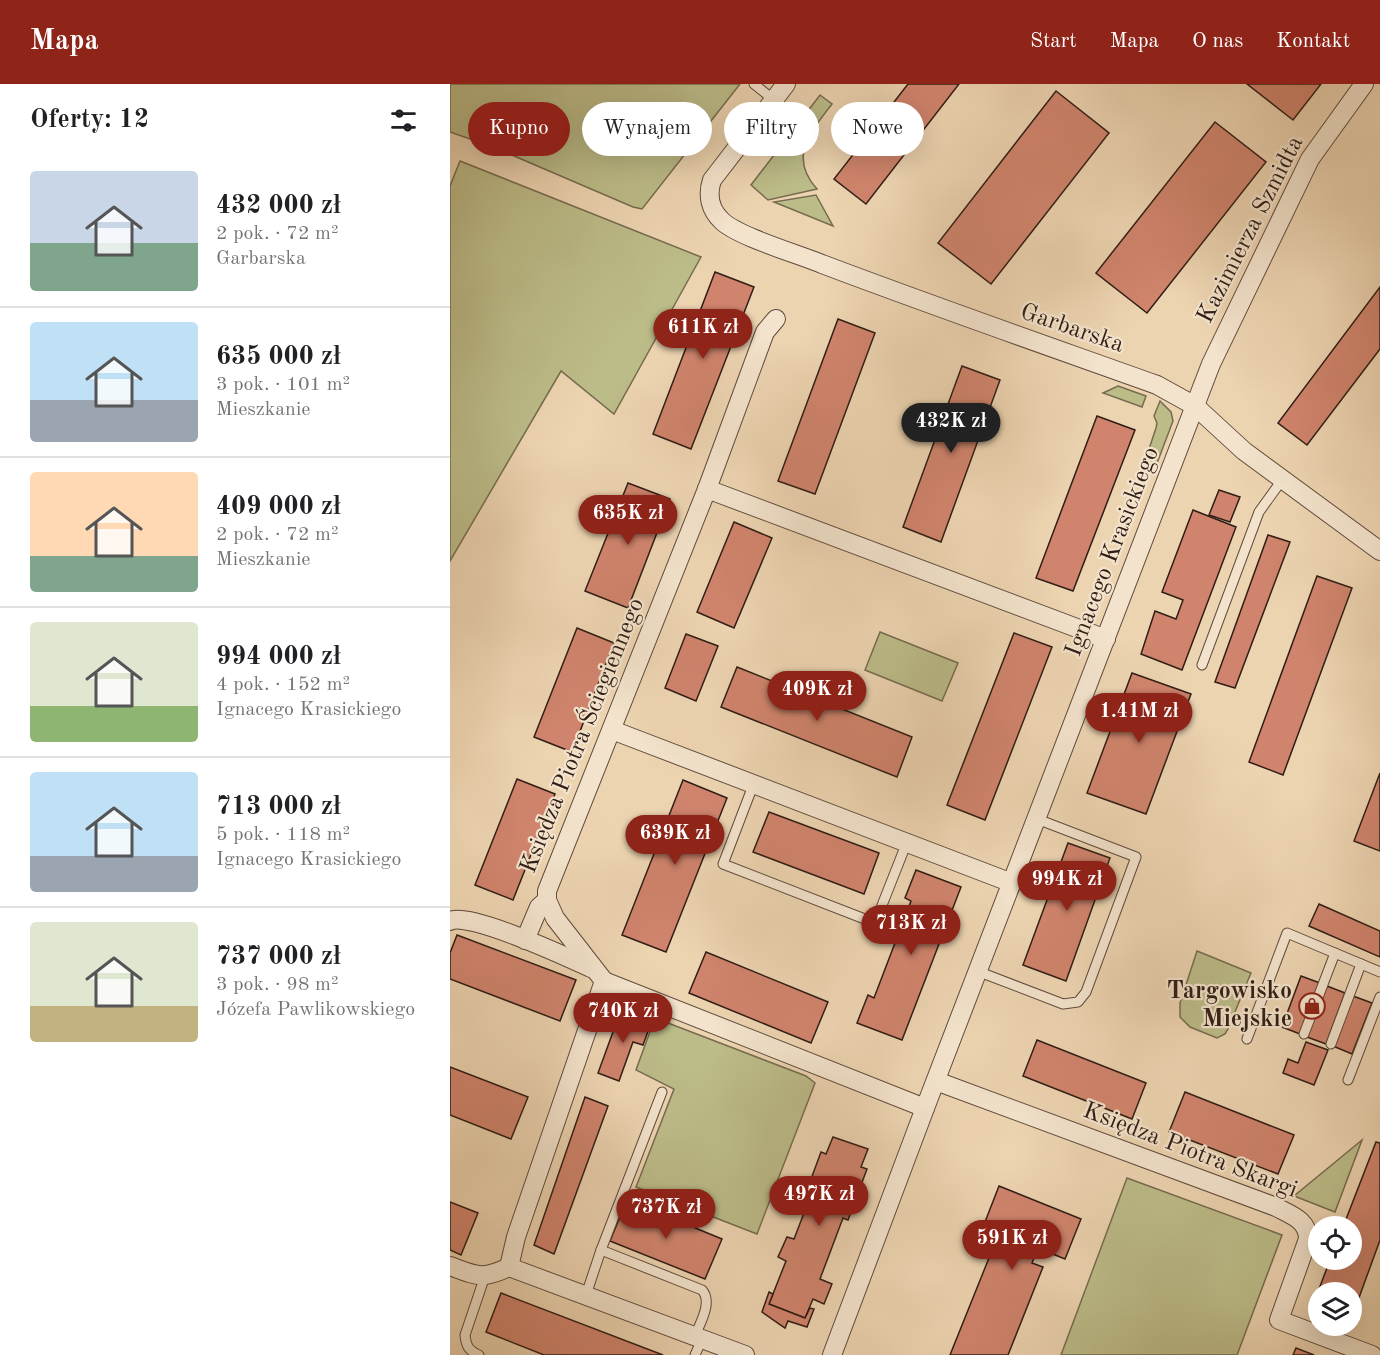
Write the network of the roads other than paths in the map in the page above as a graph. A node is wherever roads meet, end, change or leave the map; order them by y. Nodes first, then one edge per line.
1 (754, 84) edge
2 (786, 84) edge
3 (1364, 84) edge
4 (774, 100) junction
5 (776, 319) dead end
6 (1195, 406) junction
7 (1282, 480) junction
8 (707, 489) junction
9 (1380, 552) edge
10 (1106, 639) junction
11 (1202, 665) dead end
12 (612, 730) junction
13 (754, 783) junction
14 (1037, 819) junction
15 (907, 842) junction
16 (1012, 883) junction
17 (547, 900) junction
18 (450, 921) edge
19 (525, 940) junction
20 (1335, 953) junction
21 (1361, 964) junction
22 (977, 971) junction
23 (1380, 972) edge
24 (598, 975) junction
25 (1380, 997) edge
26 (1304, 1035) dead end
27 (1247, 1039) dead end
28 (1331, 1044) dead end
29 (1348, 1080) dead end
30 (936, 1081) junction
31 (662, 1092) dead end
32 (925, 1108) junction
33 (601, 1250) junction
34 (450, 1266) edge
35 (509, 1267) junction
36 (485, 1276) junction
37 (586, 1295) junction
38 (697, 1343) edge
39 (479, 1355) edge
40 (746, 1355) edge
41 (832, 1355) edge
42 (1372, 1355) edge

1 - 4 lane
2 - 4 street
3 - 6 street, Kazimierza Szmidta
4 - 6 street, Garbarska
5 - 8 street, Księdza Piotra Ściegiennego
6 - 7 street, Garbarska
6 - 10 street, Ignacego Krasickiego
7 - 9 street, Garbarska
7 - 11 lane
8 - 10 street
8 - 12 street, Księdza Piotra Ściegiennego
10 - 14 street, Ignacego Krasickiego
12 - 13 street
12 - 17 street, Księdza Piotra Ściegiennego
13 - 15 street
13 - 15 lane
14 - 16 street, Ignacego Krasickiego
14 - 22 lane
15 - 16 street
16 - 22 street, Ignacego Krasickiego
17 - 19 street
17 - 24 street, Księdza Piotra Ściegiennego
18 - 19 street
19 - 24 street
20 - 21 lane
20 - 26 lane
20 - 27 lane
21 - 23 lane
21 - 28 lane
22 - 30 street, Ignacego Krasickiego
24 - 32 street
24 - 35 street
25 - 29 lane
30 - 32 street, Ignacego Krasickiego
30 - 42 street, Księdza Piotra Skargi
31 - 33 lane
32 - 41 street, Ignacego Krasickiego
33 - 37 lane
33 - 38 lane
34 - 36 street
35 - 36 street
35 - 37 street
36 - 39 lane
37 - 38 street
38 - 40 street

